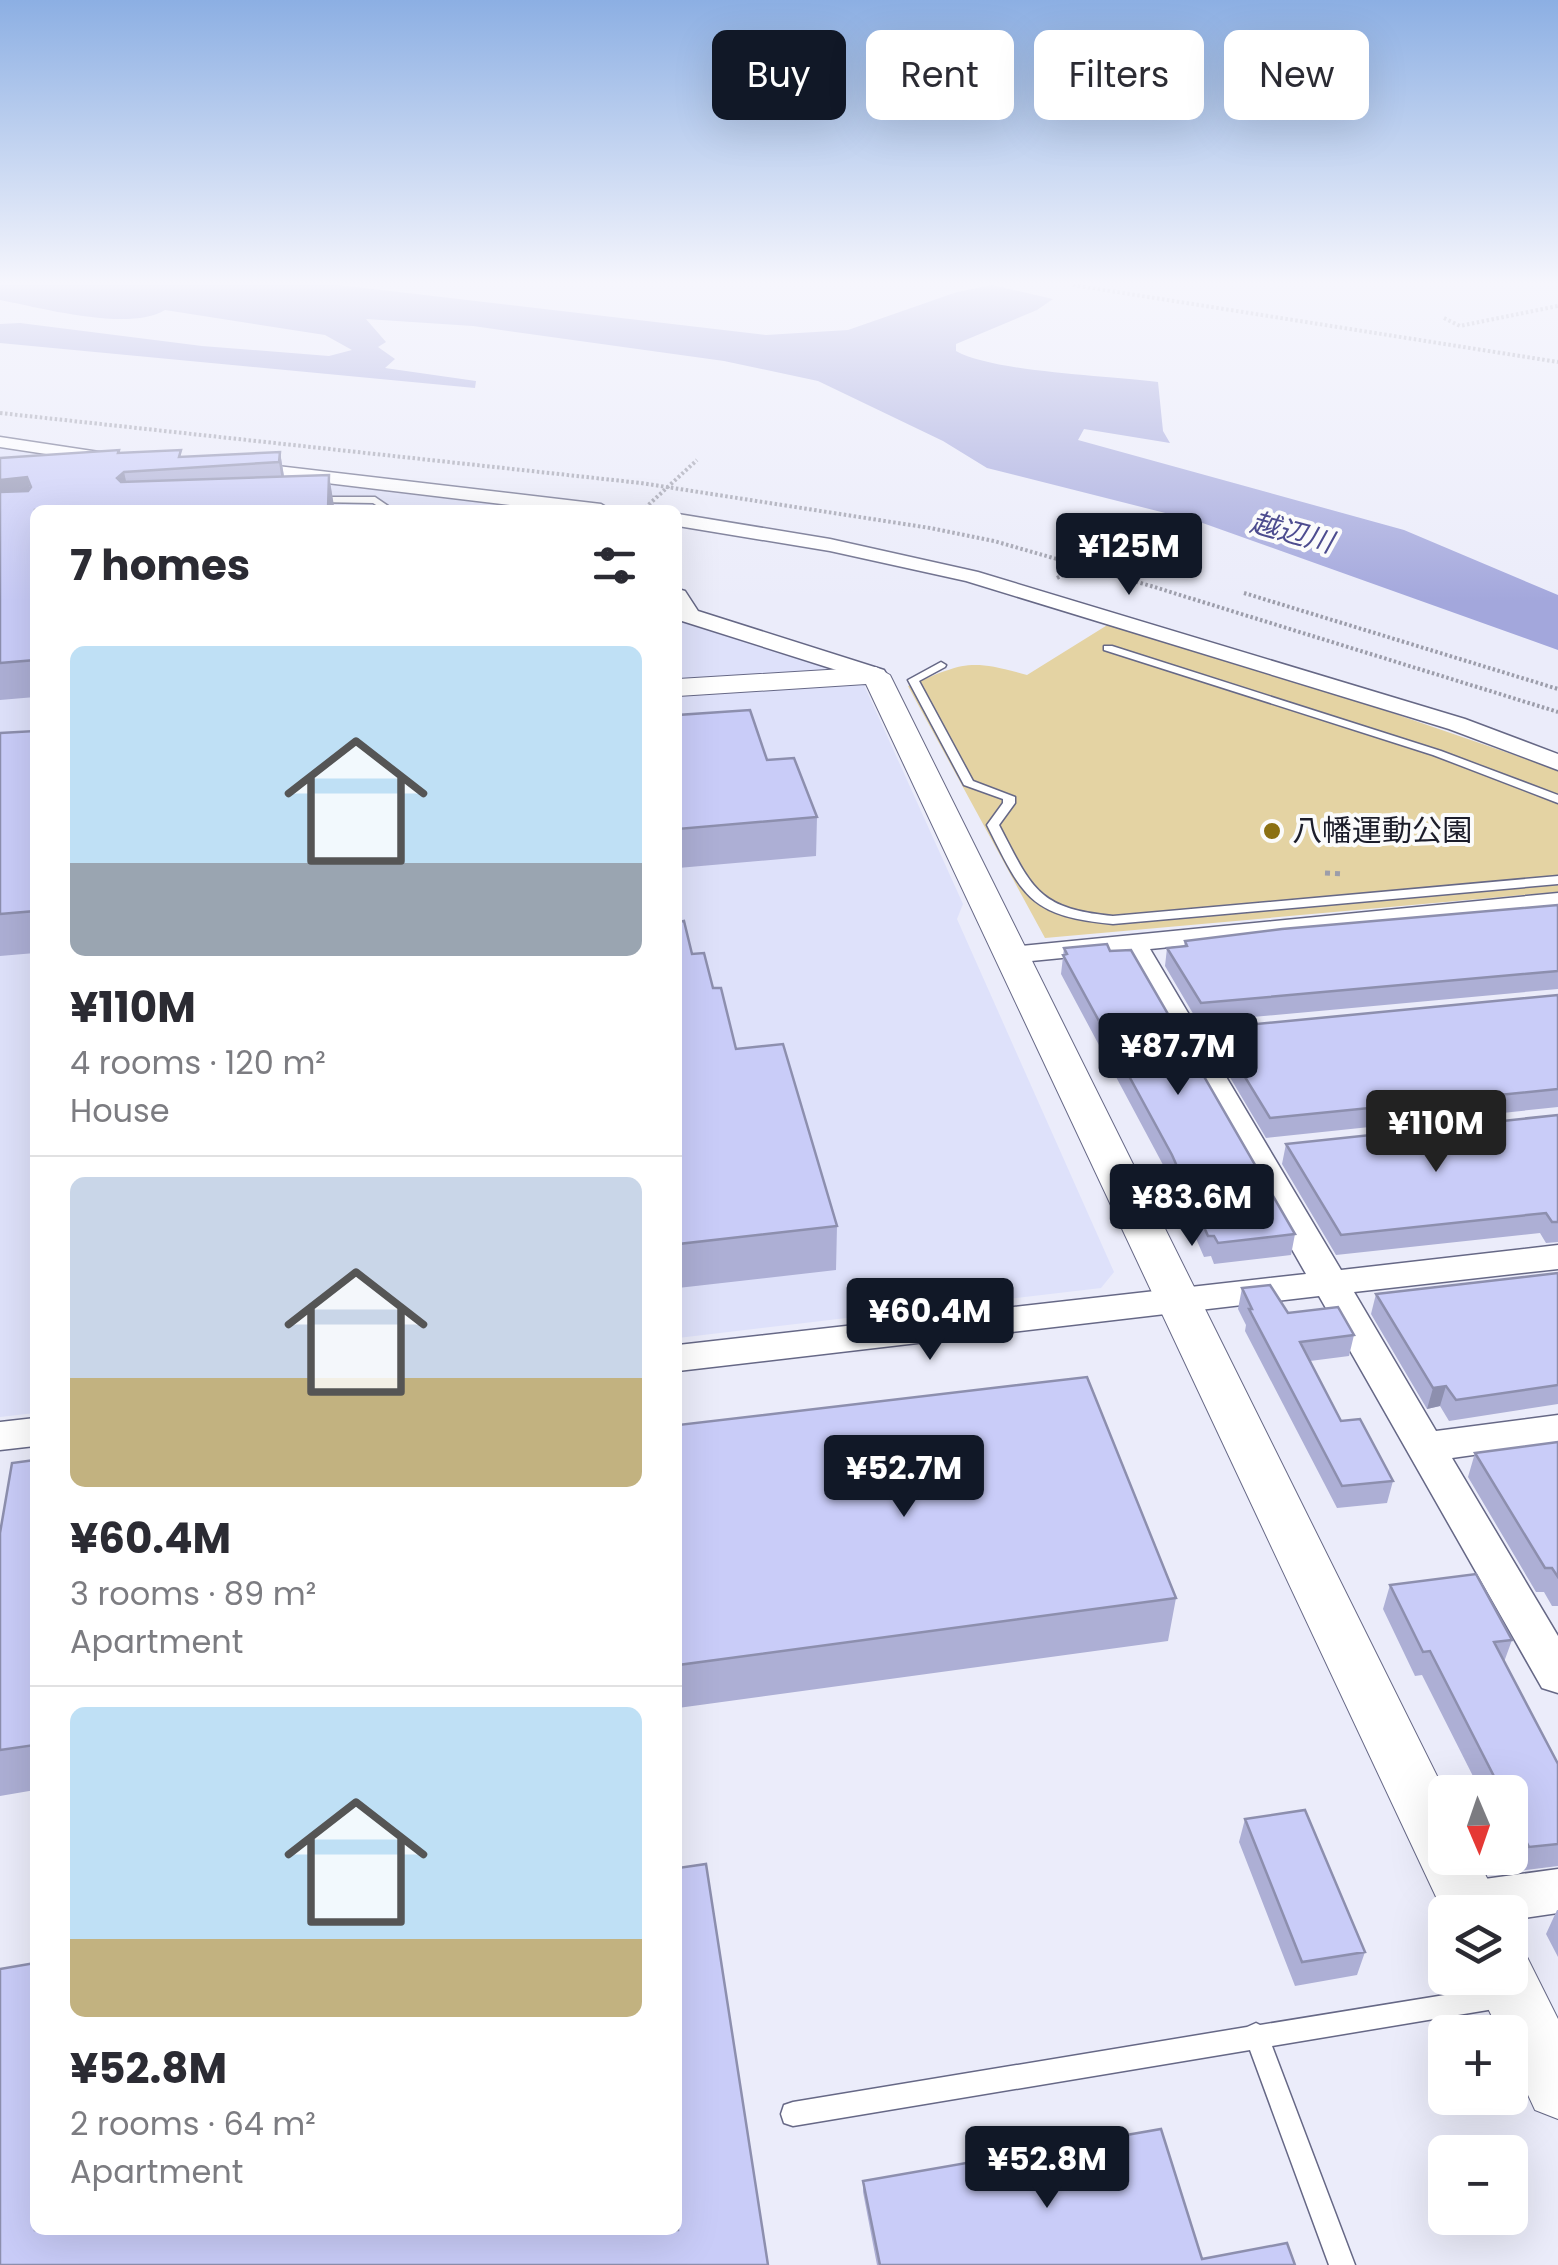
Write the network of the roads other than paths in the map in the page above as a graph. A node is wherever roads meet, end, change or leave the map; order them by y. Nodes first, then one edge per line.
1 (0, 442) edge
2 (146, 462) edge
3 (228, 467) edge
4 (298, 500) edge
5 (382, 505) edge
6 (558, 505) edge
7 (682, 521) edge
8 (682, 610) edge
9 (1108, 648) dead end
10 (941, 666) dead end
11 (890, 680) junction
12 (682, 688) edge
13 (1558, 763) edge
14 (1558, 799) edge
15 (1556, 897) edge
16 (1131, 941) junction
17 (1012, 954) junction
18 (1228, 1032) edge
19 (1189, 1036) junction
20 (1293, 1149) edge
21 (1255, 1153) junction
22 (1558, 1257) edge
23 (1330, 1284) junction
24 (1176, 1301) junction
25 (682, 1358) edge
26 (1558, 1429) edge
27 (30, 1433) edge
28 (0, 1436) edge
29 (1425, 1447) junction
30 (1545, 1630) edge
31 (1558, 1675) edge
32 (1459, 1882) edge
33 (1558, 1891) edge
34 (1463, 1995) edge
35 (1514, 1995) edge
36 (1256, 2035) junction
37 (1558, 2087) edge
38 (793, 2114) dead end
39 (1342, 2265) edge

1 - 2 street
3 - 6 street
4 - 5 lane
7 - 13 street
8 - 11 street
9 - 14 lane
10 - 11 lane
11 - 12 street
11 - 15 lane
11 - 17 street
15 - 16 street
16 - 17 street
16 - 19 street
17 - 24 street
18 - 19 street
19 - 21 street
20 - 21 street
21 - 23 street
22 - 23 street
23 - 24 street
23 - 29 street
24 - 25 street
24 - 32 street
26 - 29 street
27 - 28 street
29 - 30 street
30 - 31 street
32 - 33 street
34 - 36 lane
35 - 37 street
36 - 38 lane
36 - 39 lane

